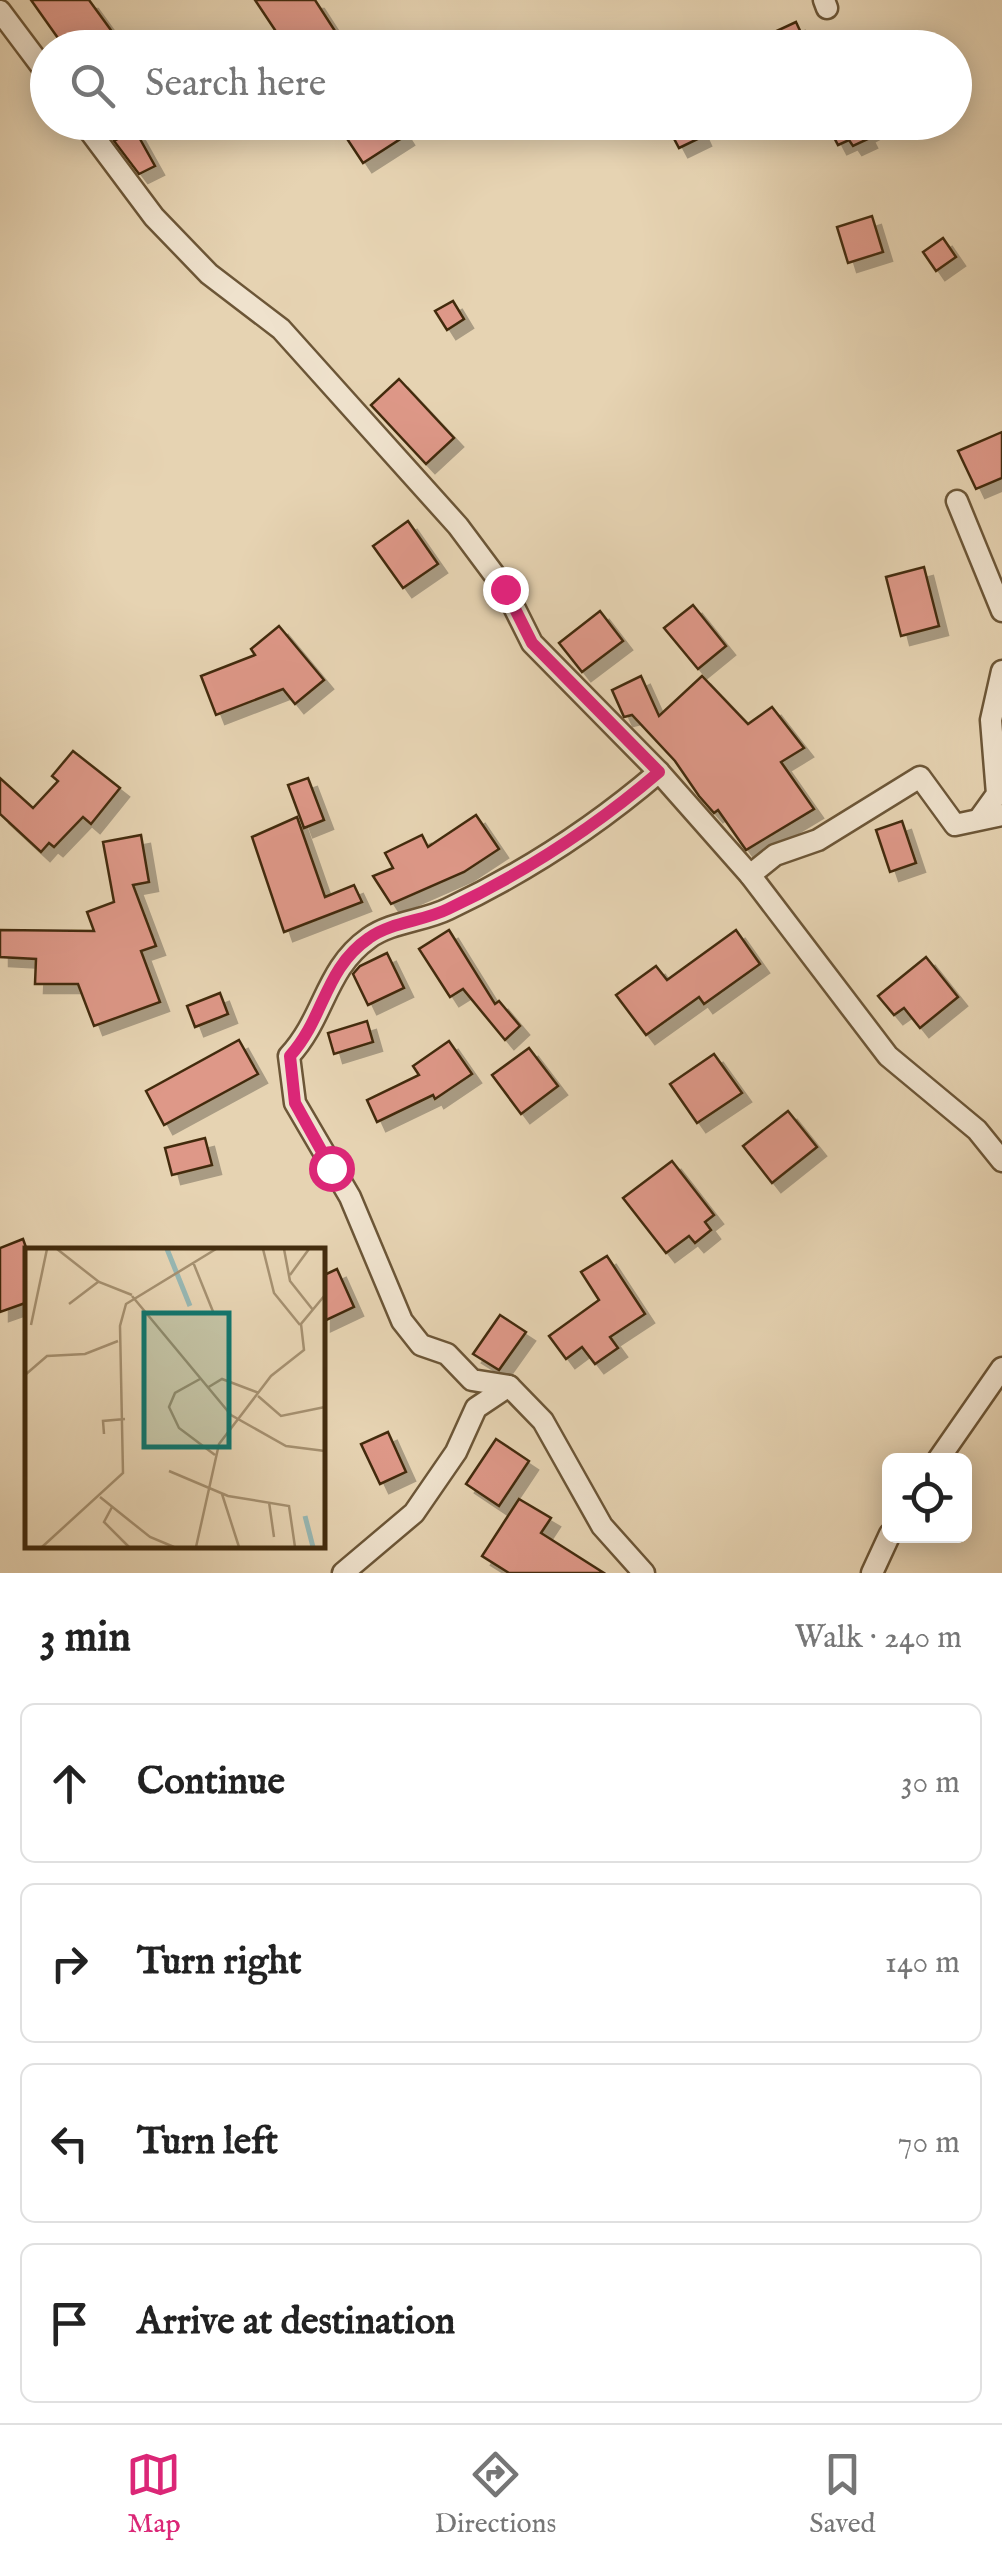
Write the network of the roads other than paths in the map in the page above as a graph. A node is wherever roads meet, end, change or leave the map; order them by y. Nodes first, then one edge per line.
1 (0, 11) edge
2 (30, 52) edge
3 (96, 140) edge
4 (956, 501) dead end
5 (1002, 611) edge
6 (1002, 670) edge
7 (659, 772) junction
8 (1002, 815) edge
9 (980, 818) junction
10 (750, 876) junction
11 (1002, 1161) edge
12 (1002, 1368) edge
13 (508, 1386) junction
14 (943, 1453) edge
15 (886, 1543) edge
16 (343, 1573) edge
17 (644, 1573) edge
18 (872, 1573) edge

1 - 2 street
3 - 7 street
4 - 5 street
6 - 9 street
7 - 10 street
7 - 13 street
8 - 9 street
9 - 10 street
10 - 11 street
12 - 14 street
13 - 16 street
13 - 17 street
15 - 18 street

